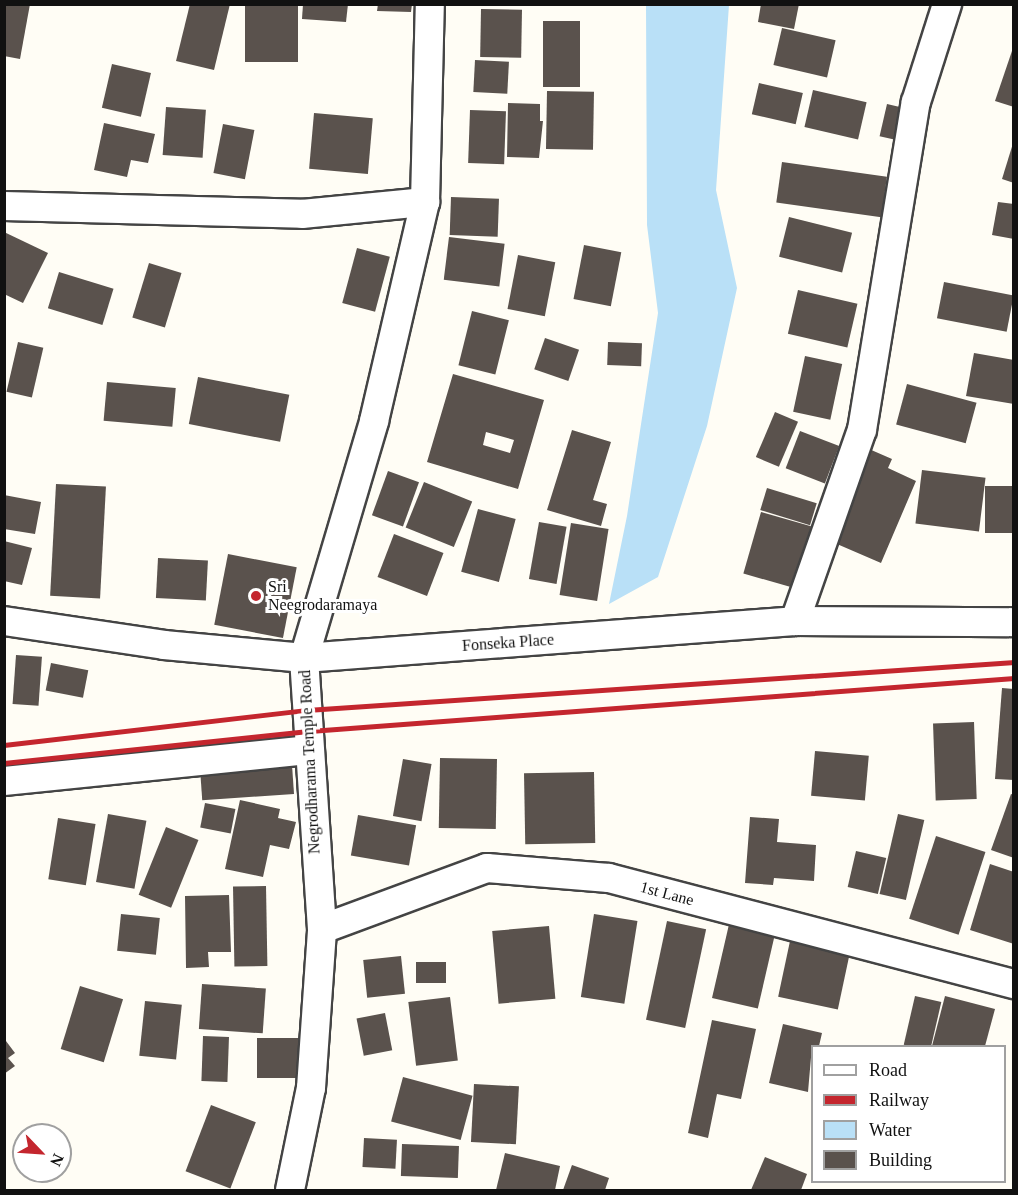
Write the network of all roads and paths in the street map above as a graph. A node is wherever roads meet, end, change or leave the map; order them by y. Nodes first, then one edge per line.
1 (430, 4) edge
2 (947, 4) edge
3 (425, 202) junction
4 (4, 206) edge
5 (4, 621) edge
6 (795, 621) junction
7 (1014, 622) edge
8 (304, 658) junction
9 (308, 750) junction
10 (4, 781) edge
11 (322, 929) junction
12 (1014, 984) edge
13 (290, 1191) edge

1 - 3 street, Negrodharama Temple Road
2 - 6 street
3 - 4 street
3 - 8 street, Negrodharama Temple Road
5 - 8 street, Fonseka Place
6 - 7 street, Fonseka Place
6 - 8 street, Fonseka Place
8 - 9 street, Negrodharama Temple Road
9 - 10 street
9 - 11 street, Negrodharama Temple Road
11 - 12 street, 1st Lane
11 - 13 street, Negrodharama Temple Road

